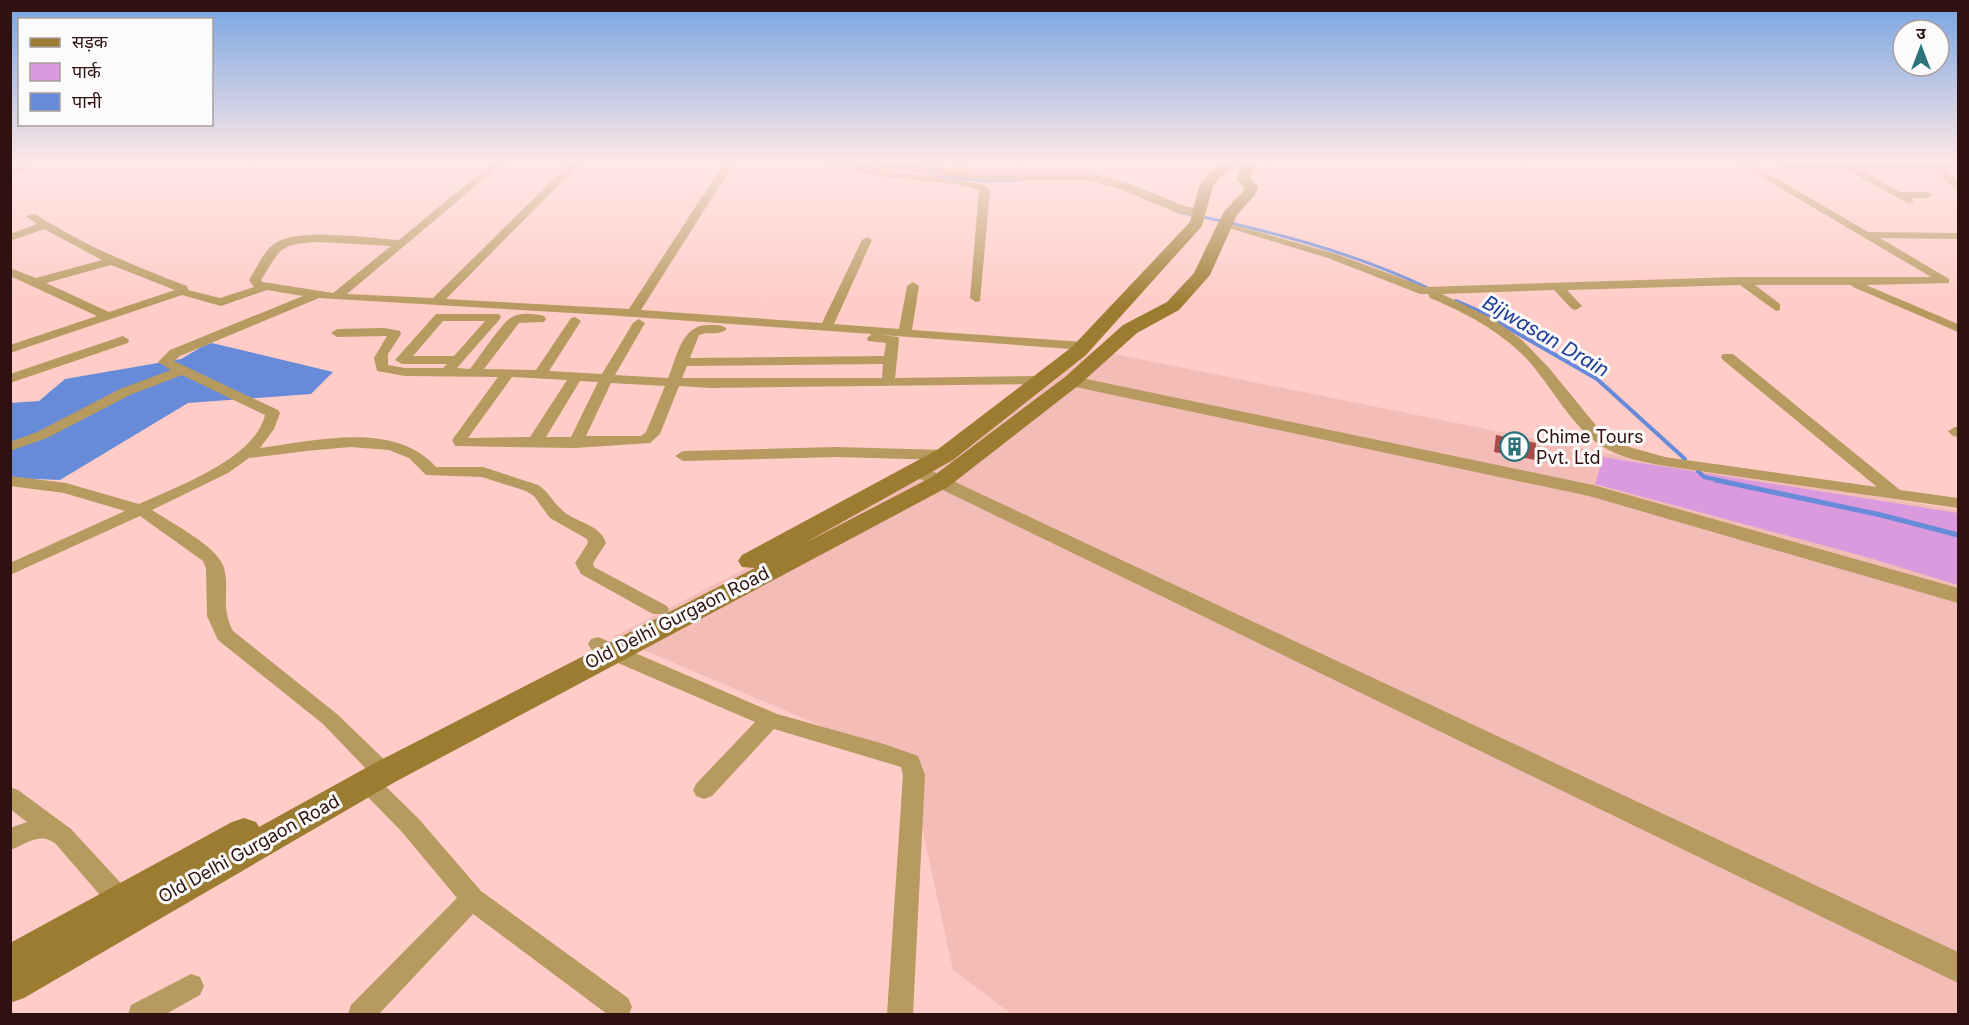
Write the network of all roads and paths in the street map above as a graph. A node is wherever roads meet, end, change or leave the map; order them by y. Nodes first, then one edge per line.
1 (439, 211) edge
2 (527, 211) edge
3 (700, 211) edge
4 (983, 211) edge
5 (1186, 211) edge
6 (1199, 211) edge
7 (1232, 211) edge
8 (1825, 211) edge
9 (1198, 215) junction
10 (31, 216) dead end
11 (1226, 223) junction
12 (45, 225) junction
13 (1867, 235) junction
14 (1959, 236) edge
15 (10, 238) edge
16 (867, 240) dead end
17 (400, 243) junction
18 (112, 261) junction
19 (12, 272) edge
20 (1743, 281) junction
21 (1945, 281) junction
22 (36, 282) junction
23 (1851, 282) junction
24 (267, 286) junction
25 (914, 286) dead end
26 (1959, 286) edge
27 (1558, 288) junction
28 (180, 291) junction
29 (1424, 291) junction
30 (318, 295) junction
31 (336, 297) junction
32 (976, 298) dead end
33 (1127, 300) junction
34 (435, 303) junction
35 (1576, 306) dead end
36 (1776, 308) dead end
37 (108, 316) junction
38 (1155, 316) junction
39 (636, 318) junction
40 (575, 321) junction
41 (827, 326) junction
42 (701, 328) junction
43 (1959, 328) edge
44 (905, 332) junction
45 (337, 333) dead end
46 (123, 340) dead end
47 (1084, 346) junction
48 (10, 349) edge
49 (85, 353) junction
50 (1728, 357) dead end
51 (458, 360) junction
52 (891, 360) junction
53 (103, 362) dead end
54 (682, 362) junction
55 (181, 371) junction
56 (447, 372) junction
57 (29, 373) junction
58 (474, 373) junction
59 (507, 373) junction
60 (540, 375) junction
61 (575, 378) junction
62 (1075, 378) junction
63 (10, 379) edge
64 (606, 379) junction
65 (1040, 380) junction
66 (888, 382) junction
67 (44, 383) dead end
68 (675, 383) junction
69 (535, 442) junction
70 (575, 442) junction
71 (10, 447) edge
72 (245, 454) junction
73 (683, 456) dead end
74 (935, 470) junction
75 (10, 481) edge
76 (1895, 494) junction
77 (1959, 502) edge
78 (141, 510) junction
79 (10, 570) edge
80 (1959, 589) edge
81 (1959, 596) edge
82 (660, 610) junction
83 (605, 648) junction
84 (770, 720) junction
85 (374, 772) junction
86 (704, 790) dead end
87 (10, 796) edge
88 (52, 828) junction
89 (10, 840) edge
90 (472, 899) junction
91 (121, 901) junction
92 (10, 963) edge
93 (1959, 968) edge
94 (10, 985) edge
95 (191, 986) dead end
96 (619, 1007) dead end
97 (141, 1014) edge
98 (361, 1014) edge
99 (900, 1014) edge

1 - 17 street
2 - 34 street
3 - 39 street
4 - 32 street
5 - 9 street
6 - 9 main road, Old Delhi Gurgaon Road
7 - 11 main road, Old Delhi Gurgaon Road
8 - 13 street
9 - 33 main road, Old Delhi Gurgaon Road
10 - 12 street
11 - 29 street
11 - 38 main road, Old Delhi Gurgaon Road
12 - 15 street
12 - 18 street
13 - 14 street
13 - 21 street
16 - 41 street
17 - 24 street
17 - 31 street
18 - 22 street
18 - 28 street
19 - 22 street
20 - 23 street
20 - 27 street
20 - 36 street
21 - 23 street
21 - 26 street
22 - 37 street
23 - 43 street
24 - 28 street
24 - 30 street
25 - 44 street
27 - 29 street
27 - 35 street
28 - 37 street
29 - 76 street
30 - 31 street
30 - 55 street
31 - 34 street
33 - 38 main road
33 - 47 main road, Old Delhi Gurgaon Road
34 - 39 street
37 - 48 street
38 - 62 main road, Old Delhi Gurgaon Road
39 - 40 street
39 - 41 street
39 - 42 street
39 - 64 street
40 - 58 street
40 - 60 street
41 - 44 street
42 - 52 street
42 - 54 street
44 - 47 street
45 - 56 street
46 - 49 street
47 - 65 main road, Old Delhi Gurgaon Road
49 - 53 street
49 - 57 street
50 - 76 street
51 - 51 street
51 - 56 street
52 - 54 street
52 - 66 street
54 - 68 street
55 - 71 street
55 - 72 street
56 - 58 street
57 - 63 street
57 - 67 street
58 - 59 street
59 - 60 street
59 - 69 street
60 - 61 street
61 - 64 street
61 - 69 street
62 - 74 main road, Old Delhi Gurgaon Road
62 - 80 street
62 - 81 street
64 - 68 street
64 - 70 street
65 - 66 street
65 - 74 main road, Old Delhi Gurgaon Road
66 - 68 street
68 - 70 street
69 - 70 street
72 - 78 street
72 - 82 street
73 - 74 street
74 - 82 main road, Old Delhi Gurgaon Road
74 - 83 main road, Old Delhi Gurgaon Road
74 - 93 street
75 - 78 street
76 - 77 street
78 - 79 street
78 - 85 street
82 - 83 main road, Old Delhi Gurgaon Road
83 - 84 street
83 - 85 main road, Old Delhi Gurgaon Road
84 - 86 street
84 - 99 street
85 - 90 street
85 - 91 main road, Old Delhi Gurgaon Road
85 - 94 main road, Old Delhi Gurgaon Road
87 - 88 street
88 - 89 street
88 - 91 street
90 - 96 street
90 - 98 street
91 - 92 main road, Old Delhi Gurgaon Road
95 - 97 street

